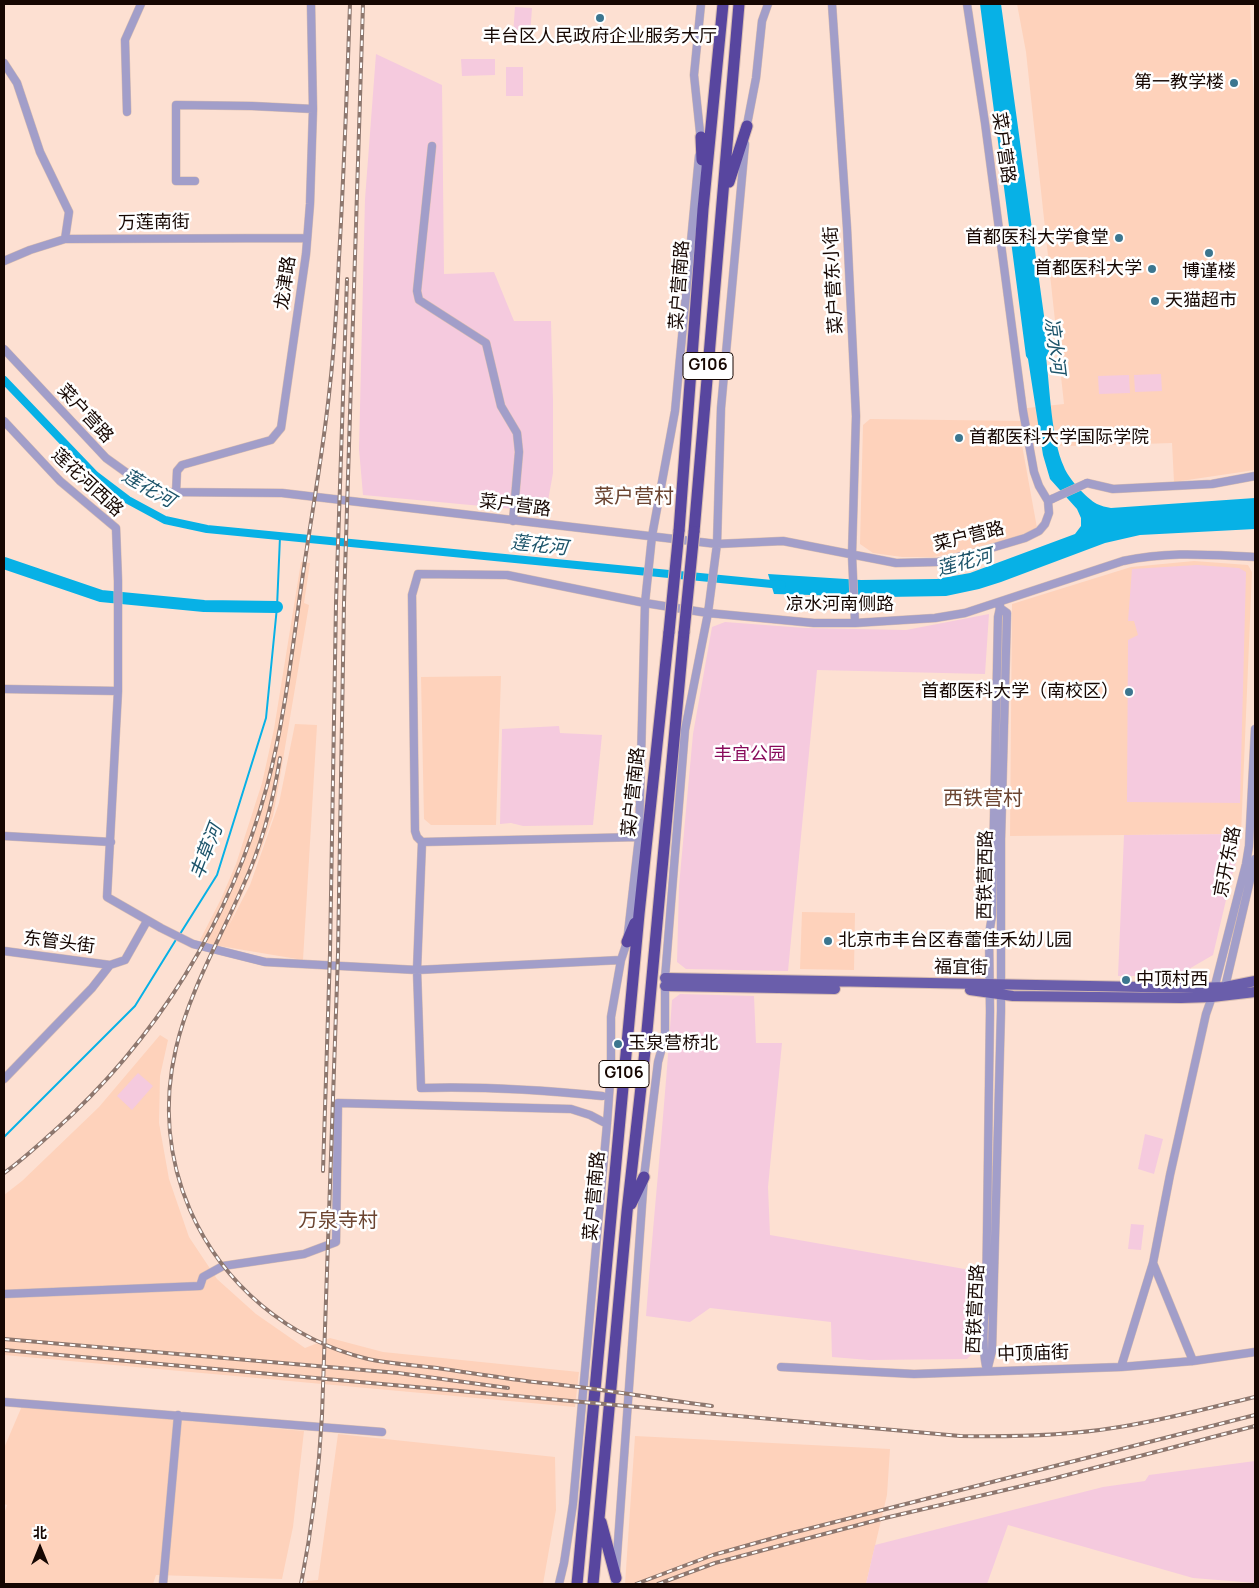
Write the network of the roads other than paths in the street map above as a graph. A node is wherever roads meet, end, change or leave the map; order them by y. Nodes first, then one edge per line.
1 (141, 4) edge
2 (311, 4) edge
3 (701, 4) edge
4 (723, 4) edge
5 (739, 4) edge
6 (747, 4) edge
7 (768, 4) edge
8 (832, 4) edge
9 (968, 4) edge
10 (735, 48) junction
11 (4, 63) edge
12 (313, 109) junction
13 (128, 112) dead end
14 (747, 126) junction
15 (701, 137) junction
16 (432, 146) dead end
17 (195, 182) dead end
18 (723, 201) junction
19 (703, 209) junction
20 (307, 238) junction
21 (65, 239) junction
22 (4, 261) edge
23 (4, 349) edge
24 (4, 421) edge
25 (1255, 476) edge
26 (176, 493) junction
27 (1050, 500) junction
28 (513, 520) junction
29 (652, 536) junction
30 (717, 544) junction
31 (852, 554) junction
32 (1255, 557) edge
33 (645, 603) junction
34 (999, 605) junction
35 (708, 613) junction
36 (855, 623) junction
37 (4, 689) edge
38 (118, 691) junction
39 (1255, 729) edge
40 (4, 836) edge
41 (639, 837) junction
42 (111, 842) junction
43 (422, 842) junction
44 (1255, 859) edge
45 (639, 914) junction
46 (147, 920) junction
47 (627, 942) junction
48 (4, 951) edge
49 (621, 960) junction
50 (110, 965) junction
51 (417, 970) junction
52 (1255, 981) edge
53 (665, 982) junction
54 (1225, 987) junction
55 (995, 989) junction
56 (1255, 992) edge
57 (1212, 993) junction
58 (4, 1079) edge
59 (421, 1088) junction
60 (602, 1096) dead end
61 (422, 1105) junction
62 (607, 1124) junction
63 (644, 1177) junction
64 (627, 1212) junction
65 (1152, 1263) junction
66 (4, 1294) edge
67 (1255, 1352) edge
68 (1193, 1361) junction
69 (781, 1366) dead end
70 (1121, 1367) junction
71 (987, 1371) junction
72 (4, 1402) edge
73 (178, 1415) junction
74 (382, 1432) dead end
75 (599, 1513) junction
76 (582, 1517) junction
77 (615, 1581) edge
78 (164, 1584) edge
79 (559, 1584) edge
80 (572, 1584) edge
81 (577, 1584) edge
82 (594, 1584) edge

1 - 13 street
2 - 12 street, 龙津路
3 - 15 street, 菜户营南路
4 - 19 highway, 菜户营南路 / G106
5 - 10 highway, G106
6 - 10 highway
7 - 14 street
8 - 31 street, 菜户营东小街
9 - 27 street, 菜户营路
10 - 18 highway, 菜户营南路 / G106
11 - 21 street
12 - 17 street
12 - 20 street, 龙津路
14 - 18 highway
14 - 30 street
15 - 19 highway
15 - 29 street, 菜户营南路
16 - 28 street
18 - 64 highway, 菜户营南路 / G106, bridge
19 - 45 highway, 菜户营南路 / G106, bridge
20 - 21 street, 万莲南街
20 - 26 street, 龙津路
21 - 22 street, 万莲南街
23 - 26 street, 菜户营路
24 - 38 street, 莲花河西路
25 - 27 street, bridge
26 - 28 street, 菜户营路
27 - 31 street, 菜户营路
28 - 29 street, 菜户营路
29 - 30 street, 菜户营路
29 - 33 street, 菜户营南路
30 - 31 street, 菜户营路
30 - 35 street
31 - 36 street, 菜户营东小街
32 - 34 street, 凉水河南侧路
33 - 35 street, 凉水河南侧路
33 - 41 street, 菜户营南路
33 - 43 street, 凉水河南侧路
34 - 36 street, 凉水河南侧路
34 - 55 street, 西铁营西路
35 - 36 street, 凉水河南侧路
35 - 53 street
37 - 38 street
38 - 42 street, 莲花河西路
39 - 57 street, 京开东路
40 - 42 street
41 - 43 street
41 - 47 street, 菜户营南路
42 - 46 street, 莲花河西路
43 - 51 street
44 - 54 street, 京开东路
45 - 47 highway
45 - 76 highway, 菜户营南路 / G106
46 - 50 street
46 - 51 street
47 - 49 street, 菜户营南路
48 - 50 street, 东管头街
49 - 51 street
49 - 62 street, 菜户营南路
50 - 58 street
51 - 59 street
52 - 54 main road, 福宜街
53 - 55 main road, 福宜街
53 - 63 street
54 - 57 main road, 福宜街
55 - 57 main road, 福宜街
55 - 71 street, 西铁营西路
56 - 57 main road, 福宜街
57 - 65 street, 京开东路
59 - 60 street
59 - 61 street
61 - 62 street
61 - 66 street
62 - 79 street, 菜户营南路
63 - 64 highway
63 - 77 street
64 - 75 highway, 菜户营南路 / G106
65 - 68 street
65 - 70 street
67 - 68 street, 中顶庙街
68 - 70 street, 中顶庙街
69 - 71 street, 中顶庙街
70 - 71 street, 中顶庙街
72 - 73 street
73 - 74 street
73 - 78 street
75 - 77 highway
75 - 82 highway, 菜户营南路 / G106
76 - 80 highway
76 - 81 highway, 菜户营南路 / G106

